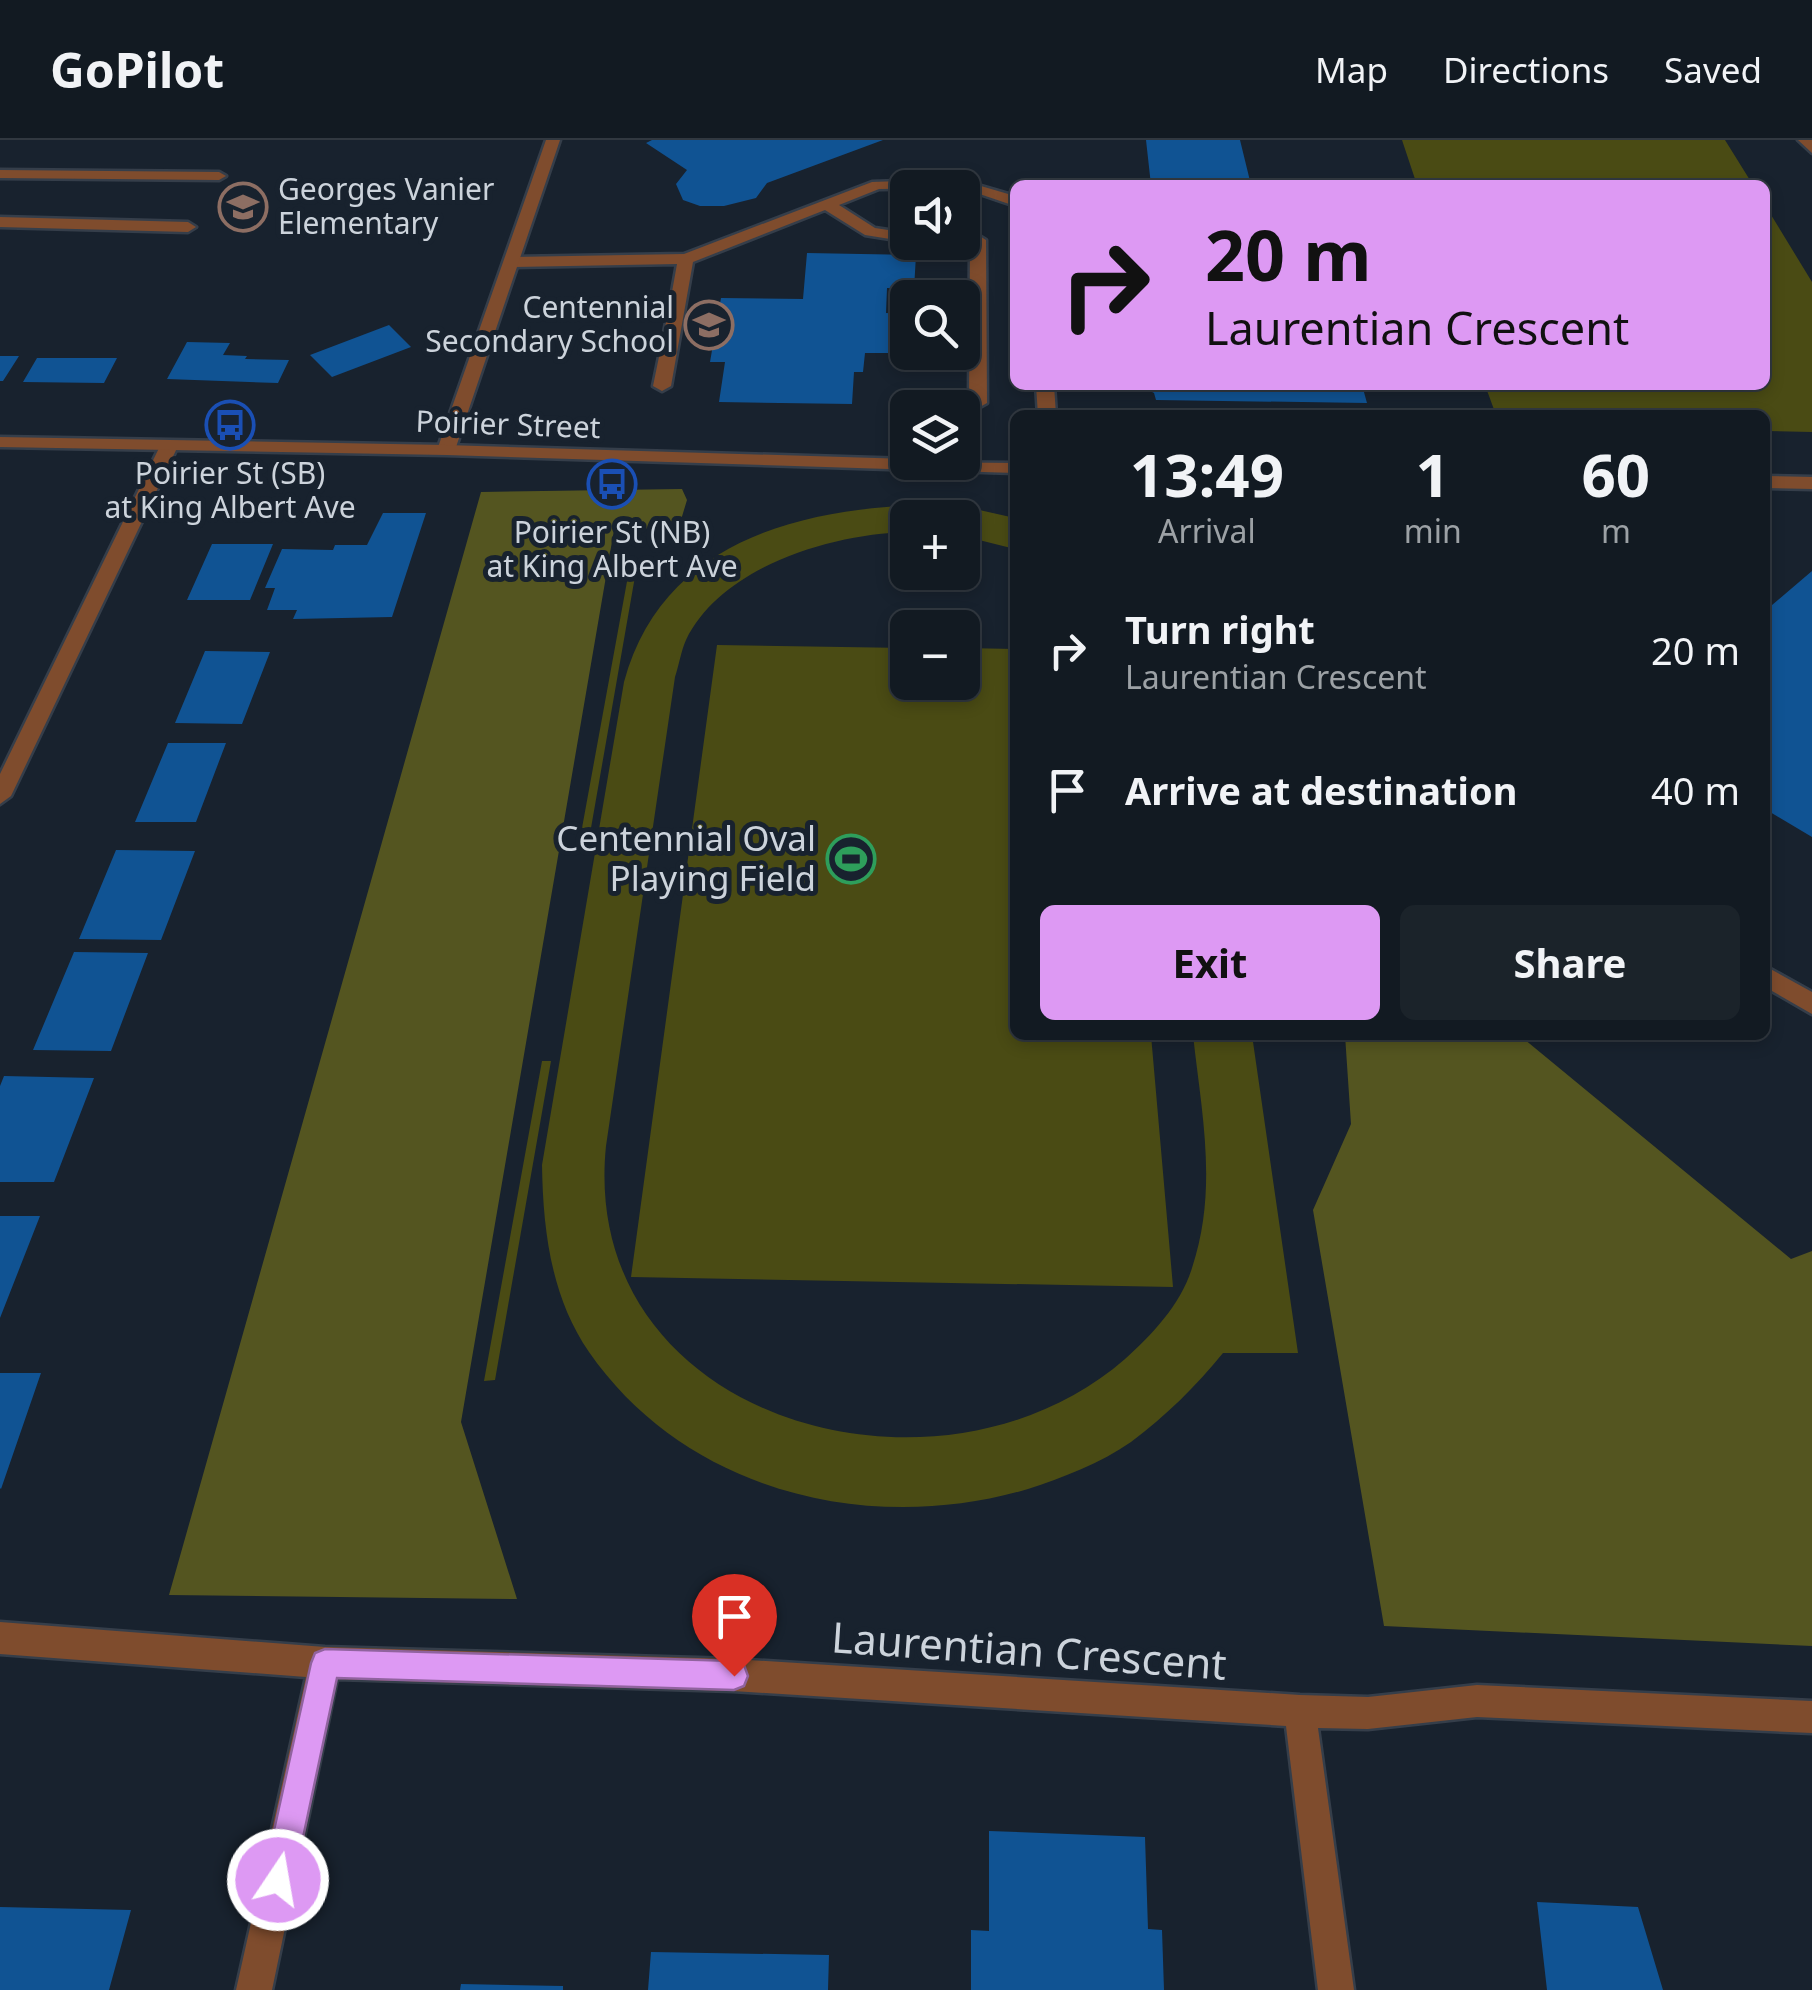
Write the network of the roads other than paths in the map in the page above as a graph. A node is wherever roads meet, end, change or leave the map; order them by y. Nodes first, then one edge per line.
1 (553, 140) edge
2 (1805, 140) edge
3 (1812, 150) edge
4 (0, 174) edge
5 (220, 176) dead end
6 (1010, 199) edge
7 (826, 204) junction
8 (0, 222) edge
9 (188, 227) dead end
10 (890, 235) edge
11 (686, 259) junction
12 (978, 260) edge
13 (514, 262) junction
14 (598, 307) dead end
15 (677, 308) junction
16 (662, 386) dead end
17 (978, 390) edge
18 (0, 442) edge
19 (169, 446) junction
20 (446, 450) junction
21 (1010, 468) edge
22 (1770, 482) edge
23 (1812, 483) edge
24 (0, 796) edge
25 (1770, 978) edge
26 (1812, 1004) edge
27 (0, 1638) edge
28 (325, 1663) junction
29 (1300, 1711) junction
30 (1812, 1716) edge
31 (254, 1990) edge
32 (1336, 1990) edge

1 - 13 street
2 - 3 street
4 - 5 street
6 - 7 street
7 - 10 street
7 - 11 street
8 - 9 street
11 - 13 street
11 - 15 street
12 - 17 street
13 - 20 street
14 - 15 street
15 - 16 street
18 - 19 street, Poirier Street
19 - 20 street, Poirier Street
19 - 24 street
20 - 21 street, Poirier Street
22 - 23 street
25 - 26 street
27 - 28 street, Laurentian Crescent
28 - 29 street, Laurentian Crescent
28 - 31 street
29 - 30 street, Laurentian Crescent
29 - 32 street

